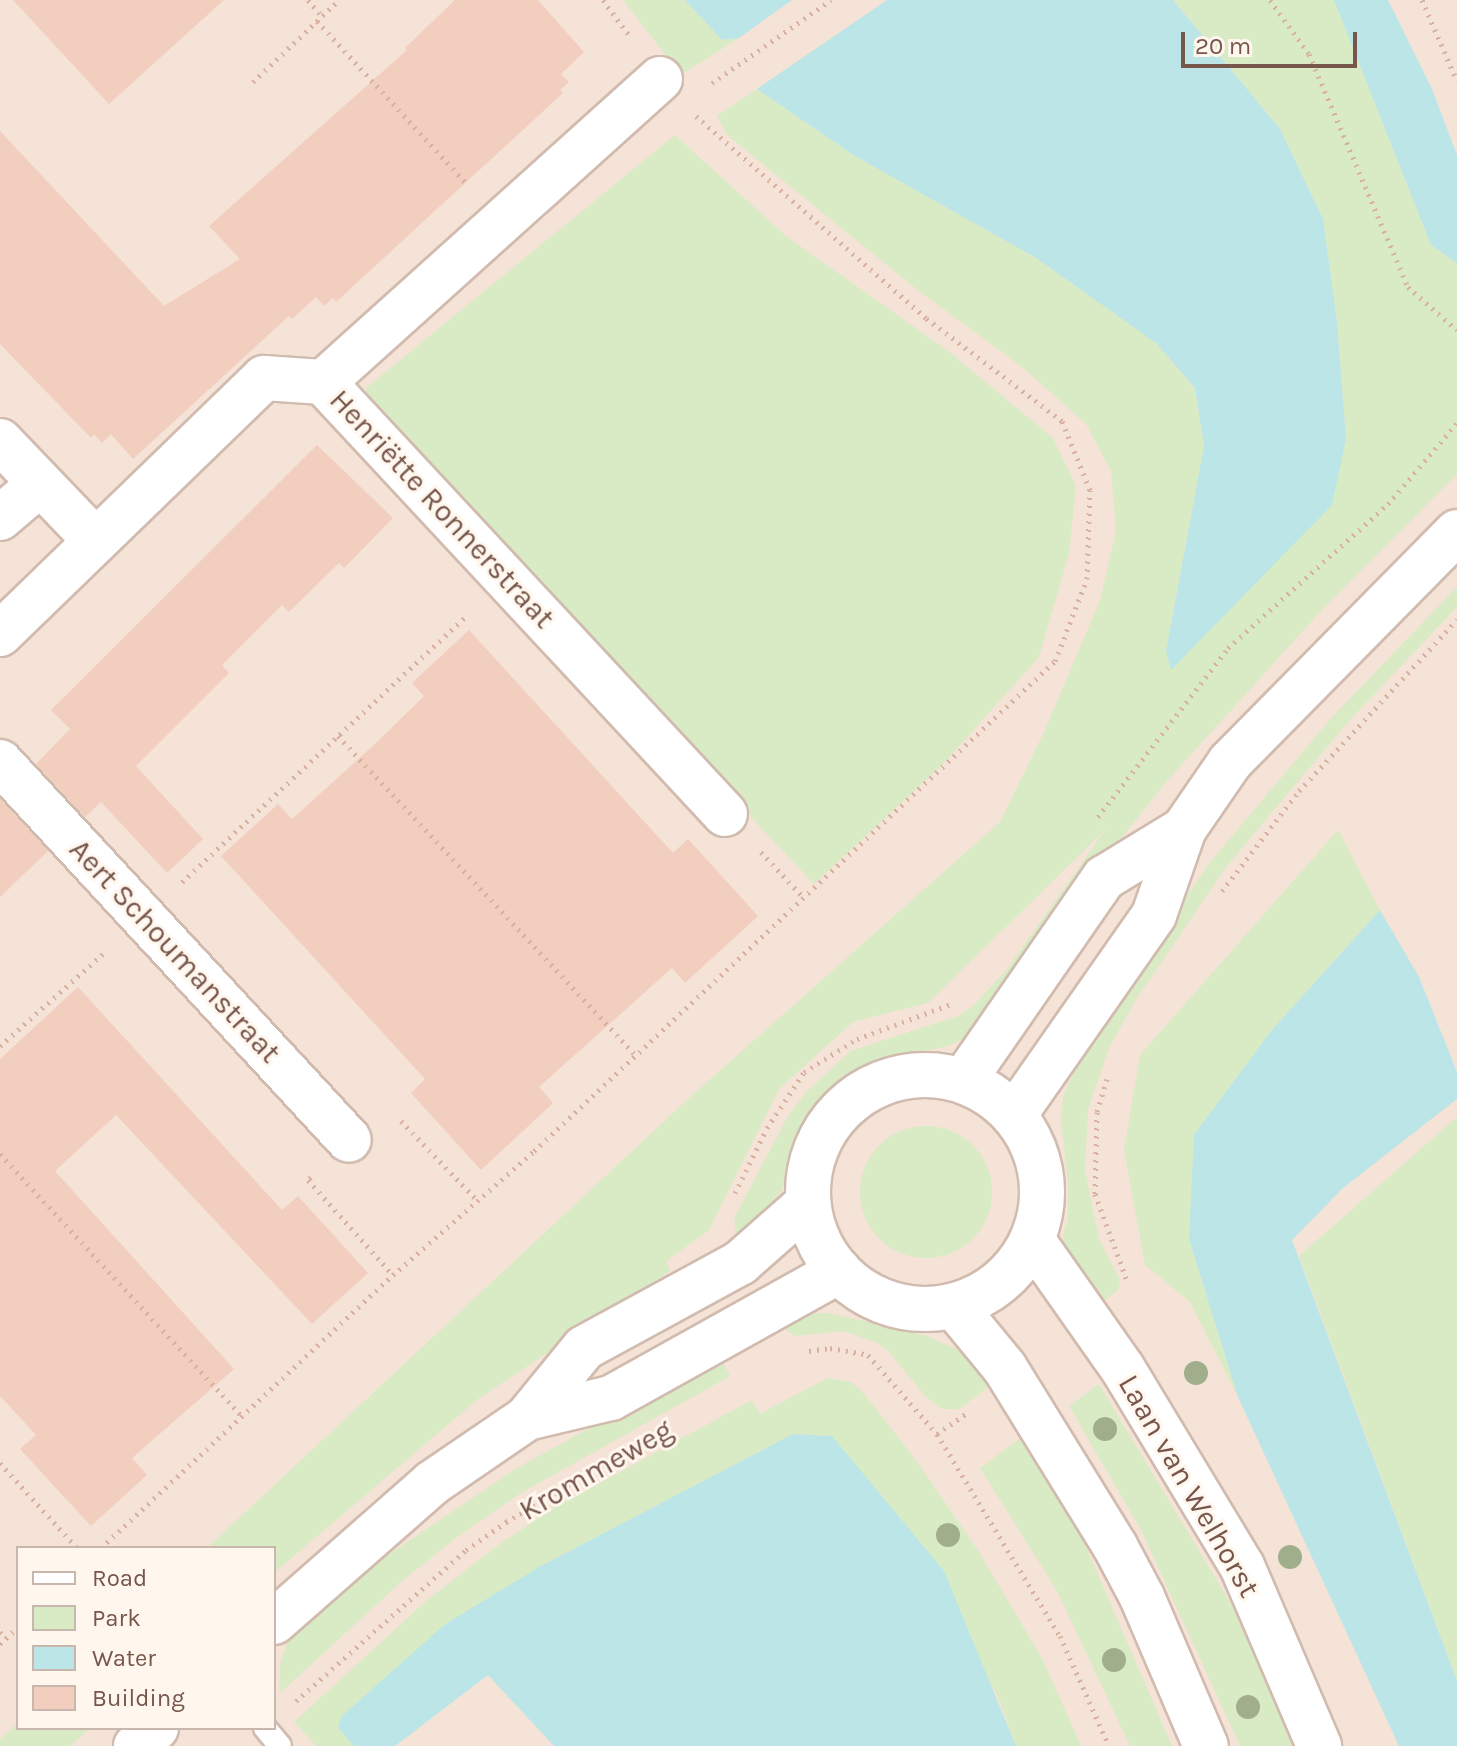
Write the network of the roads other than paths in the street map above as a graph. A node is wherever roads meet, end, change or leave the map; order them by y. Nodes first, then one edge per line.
1 (660, 79) dead end
2 (323, 382) junction
3 (0, 441) edge
4 (40, 484) junction
5 (0, 518) edge
6 (1457, 532) edge
7 (94, 539) junction
8 (0, 634) edge
9 (0, 762) edge
10 (725, 814) road end
11 (1184, 829) junction
12 (964, 1080) junction
13 (1014, 1115) junction
14 (349, 1140) road end
15 (808, 1203) junction
16 (1033, 1241) junction
17 (839, 1271) junction
18 (954, 1306) junction
19 (527, 1418) junction
20 (276, 1620) edge
21 (154, 1730) edge
22 (267, 1730) edge
23 (136, 1746) edge
24 (280, 1746) edge
25 (1206, 1746) edge
26 (1319, 1746) edge

1 - 2 street, Henriëtte Ronnerstraat
2 - 7 street
2 - 10 street, Henriëtte Ronnerstraat
3 - 4 street
4 - 5 street
4 - 7 street
6 - 11 street
7 - 8 street
9 - 14 street, Aert Schoumanstraat
11 - 12 street
11 - 13 street
12 - 13 street
12 - 15 street
13 - 16 street
15 - 17 street
15 - 19 street, Krommeweg
16 - 18 street
16 - 26 street, Laan van Welhorst
17 - 18 street
17 - 19 street, Krommeweg
18 - 25 street
19 - 20 street, Krommeweg
21 - 23 street
22 - 24 lane

